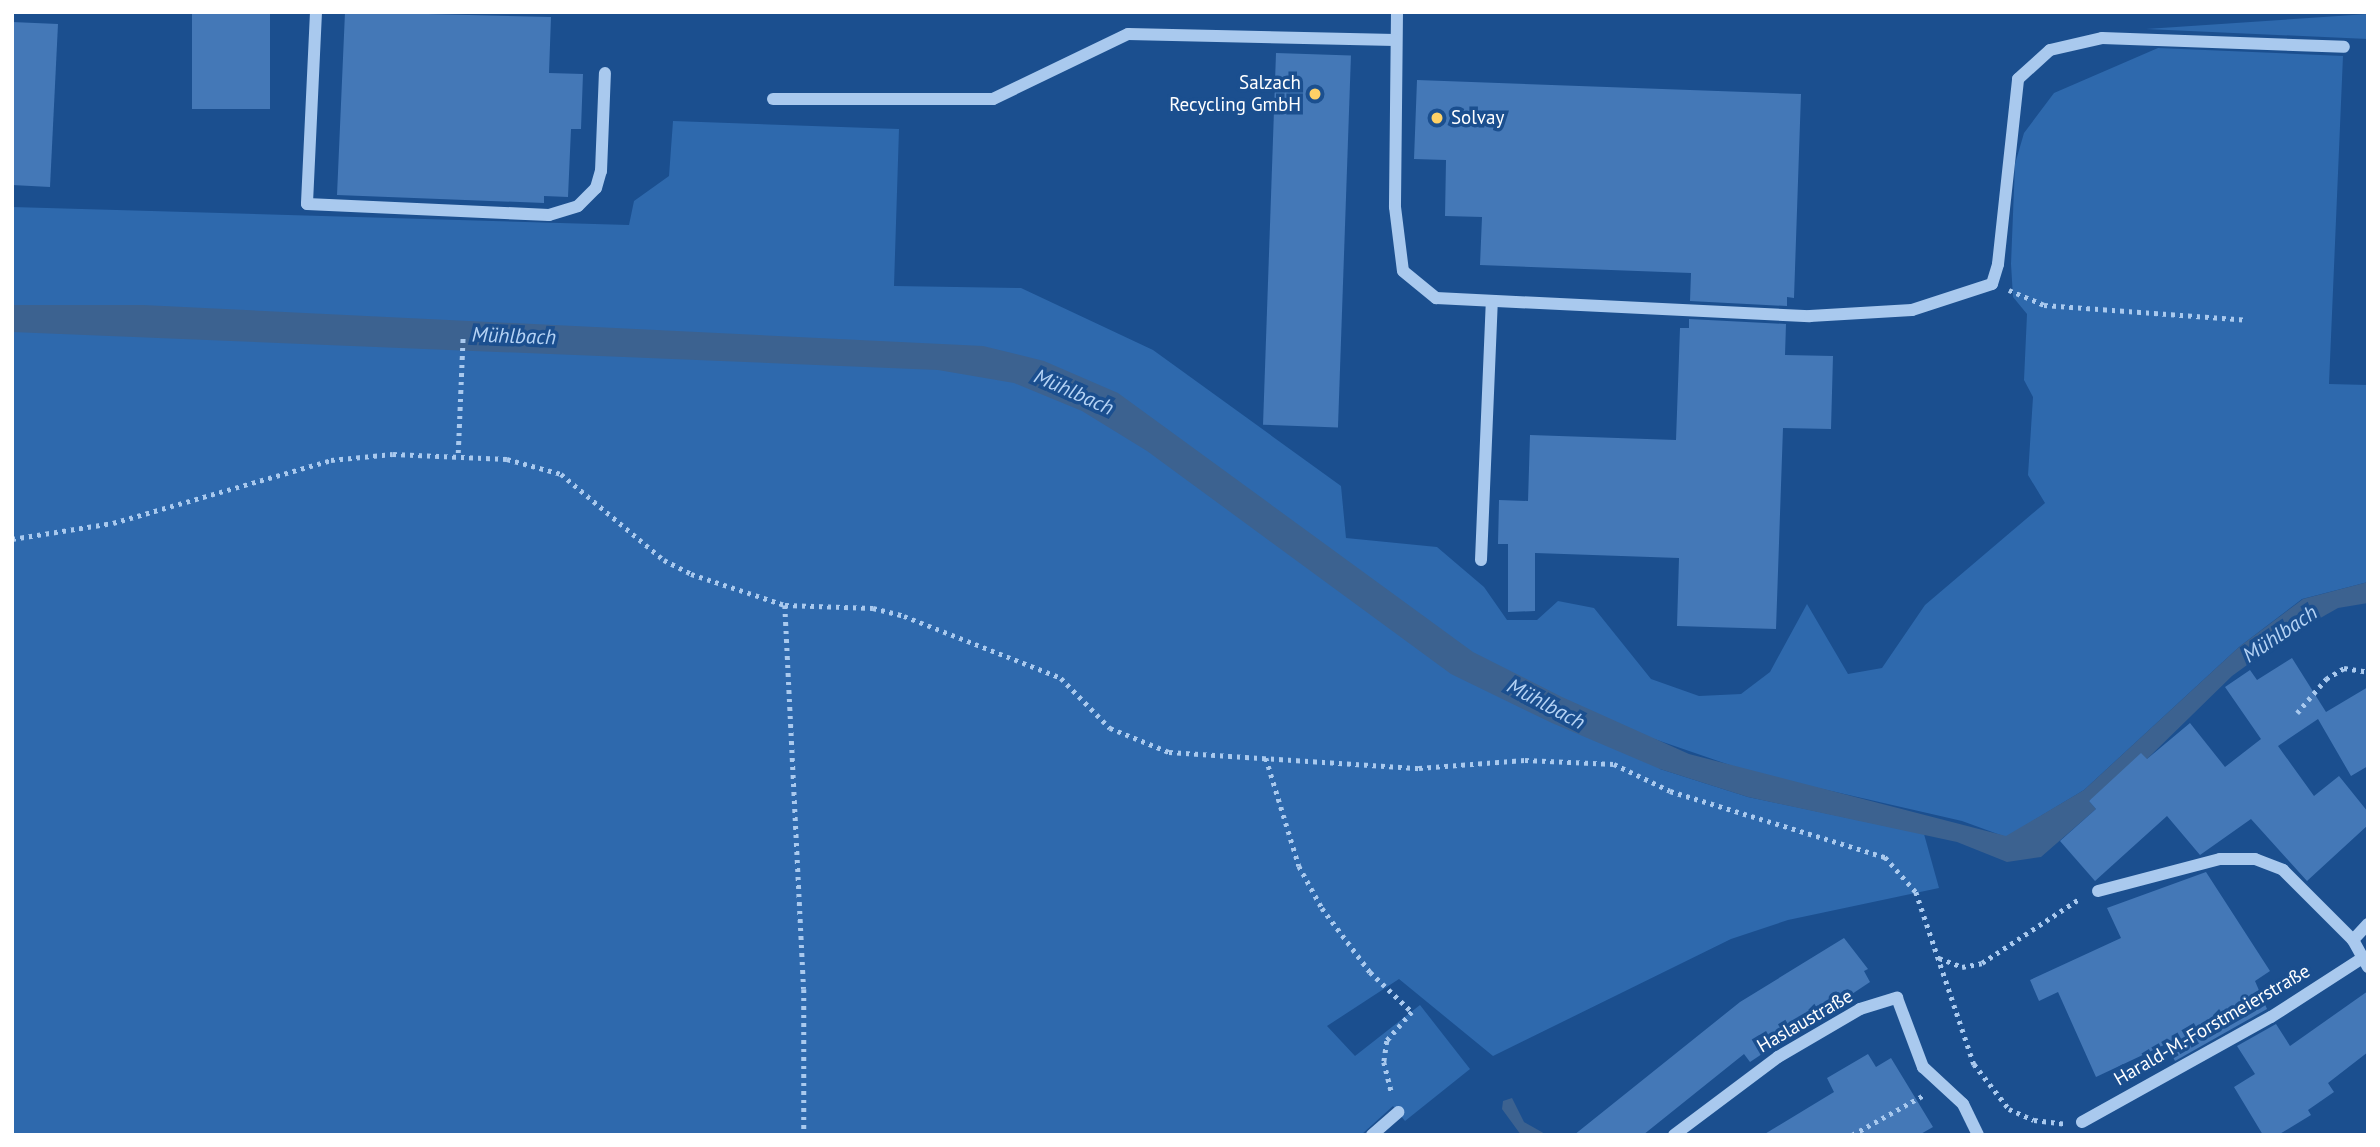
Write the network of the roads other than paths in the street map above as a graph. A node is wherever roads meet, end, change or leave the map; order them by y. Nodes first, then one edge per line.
1 (316, 12) edge
2 (1397, 12) edge
3 (1395, 40) junction
4 (2344, 47) dead end
5 (605, 73) dead end
6 (773, 99) dead end
7 (1492, 301) junction
8 (1481, 560) dead end
9 (2098, 891) road end
10 (2368, 924) edge
11 (2353, 940) junction
12 (2364, 963) edge
13 (1398, 1112) road end
14 (2082, 1122) road end
15 (1372, 1135) edge
16 (1674, 1135) edge
17 (1978, 1135) edge

1 - 5 street
2 - 3 street
3 - 6 street
3 - 7 street
4 - 7 street
7 - 8 street
9 - 11 street
10 - 11 street
11 - 12 street
12 - 14 street, Harald-M.-Forstmeierstraße
13 - 15 street
16 - 17 street, Haslaustraße

